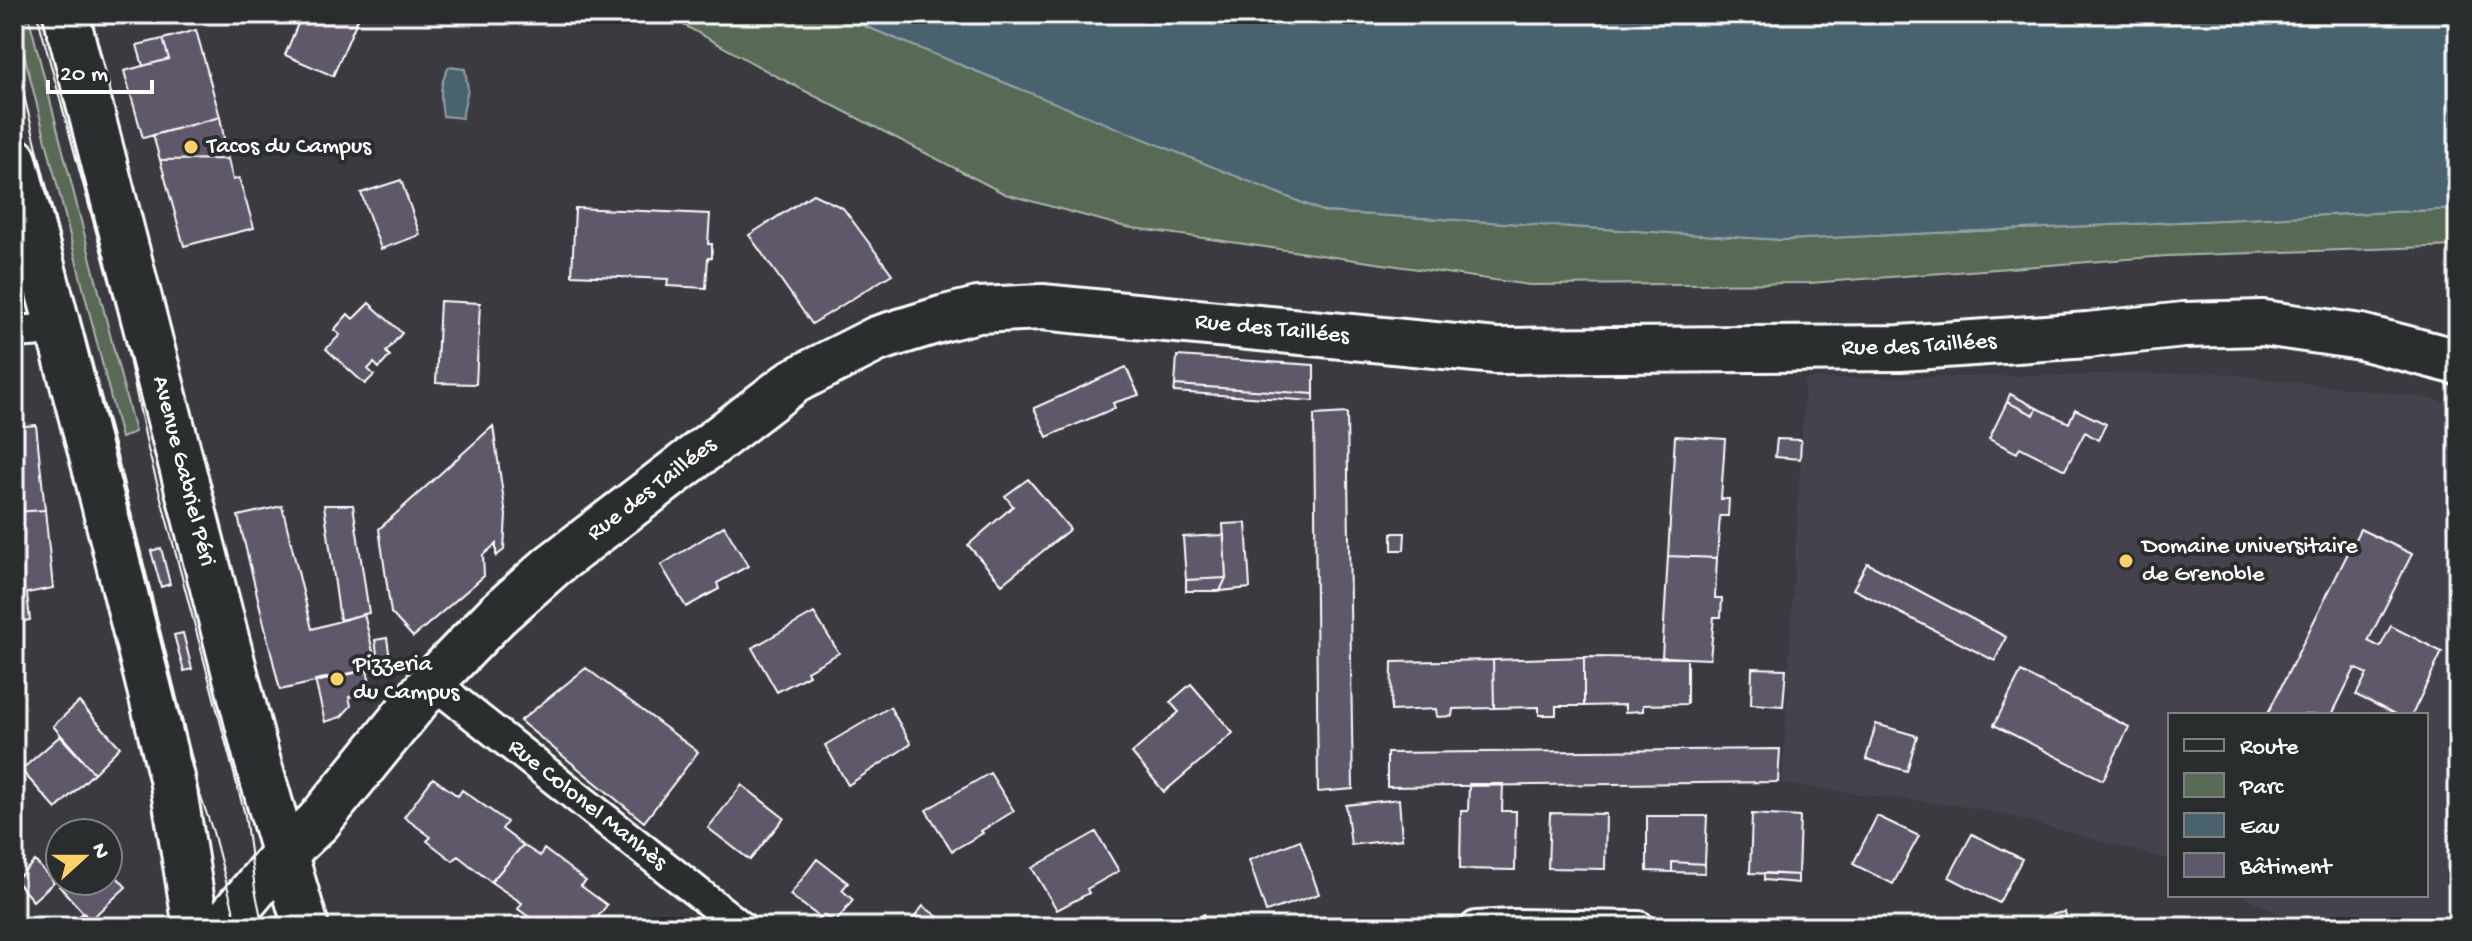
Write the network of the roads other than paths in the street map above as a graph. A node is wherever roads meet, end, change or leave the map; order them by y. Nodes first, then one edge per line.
1 (66, 14) edge
2 (14, 160) edge
3 (59, 329) junction
4 (14, 332) edge
5 (2458, 362) edge
6 (432, 682) junction
7 (283, 855) junction
8 (196, 927) edge
9 (222, 927) edge
10 (306, 927) edge
11 (741, 927) edge
12 (1476, 927) edge
13 (1639, 927) edge

1 - 7 street, Avenue Gabriel Péri
2 - 3 street
3 - 4 street
3 - 8 street
5 - 6 street, Rue des Taillées
6 - 7 street, Rue des Taillées
6 - 11 street, Rue Colonel Manhès
7 - 9 street, Rue des Taillées
7 - 10 street, Avenue Gabriel Péri
12 - 13 street

